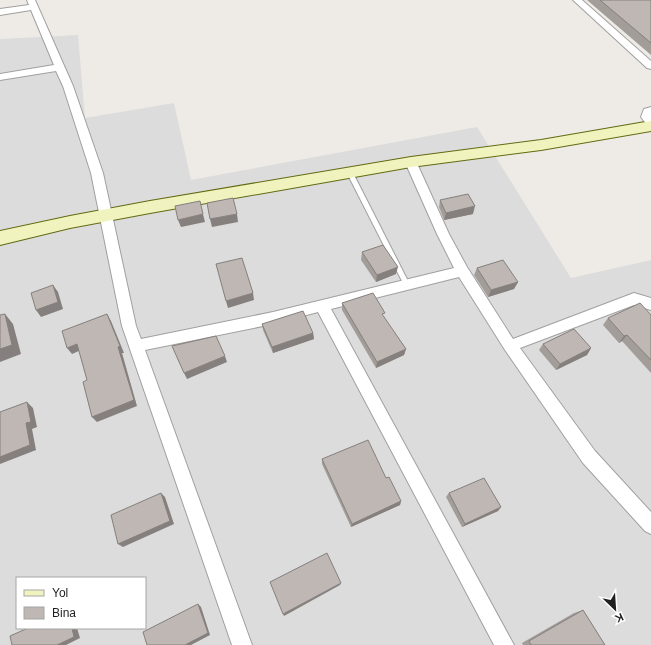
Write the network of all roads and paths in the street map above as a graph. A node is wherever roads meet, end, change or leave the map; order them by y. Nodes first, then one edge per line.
1 (577, 0) edge
2 (33, 4) edge
3 (0, 12) edge
4 (651, 66) edge
5 (60, 67) junction
6 (0, 77) edge
7 (651, 110) edge
8 (651, 124) edge
9 (411, 162) junction
10 (350, 173) junction
11 (107, 215) junction
12 (0, 238) edge
13 (462, 271) junction
14 (407, 284) junction
15 (651, 304) edge
16 (322, 306) junction
17 (136, 346) junction
18 (510, 346) junction
19 (651, 525) edge
20 (242, 645) edge
21 (504, 645) edge

1 - 4 street
2 - 3 street
2 - 5 street
5 - 6 street
5 - 11 street
7 - 8 street
8 - 9 street
9 - 10 street
9 - 13 street
10 - 11 street
10 - 14 lane
11 - 12 street
11 - 17 street
13 - 14 street
13 - 18 street
14 - 16 street
15 - 18 street
16 - 17 street
16 - 21 street
17 - 20 street
18 - 19 street

